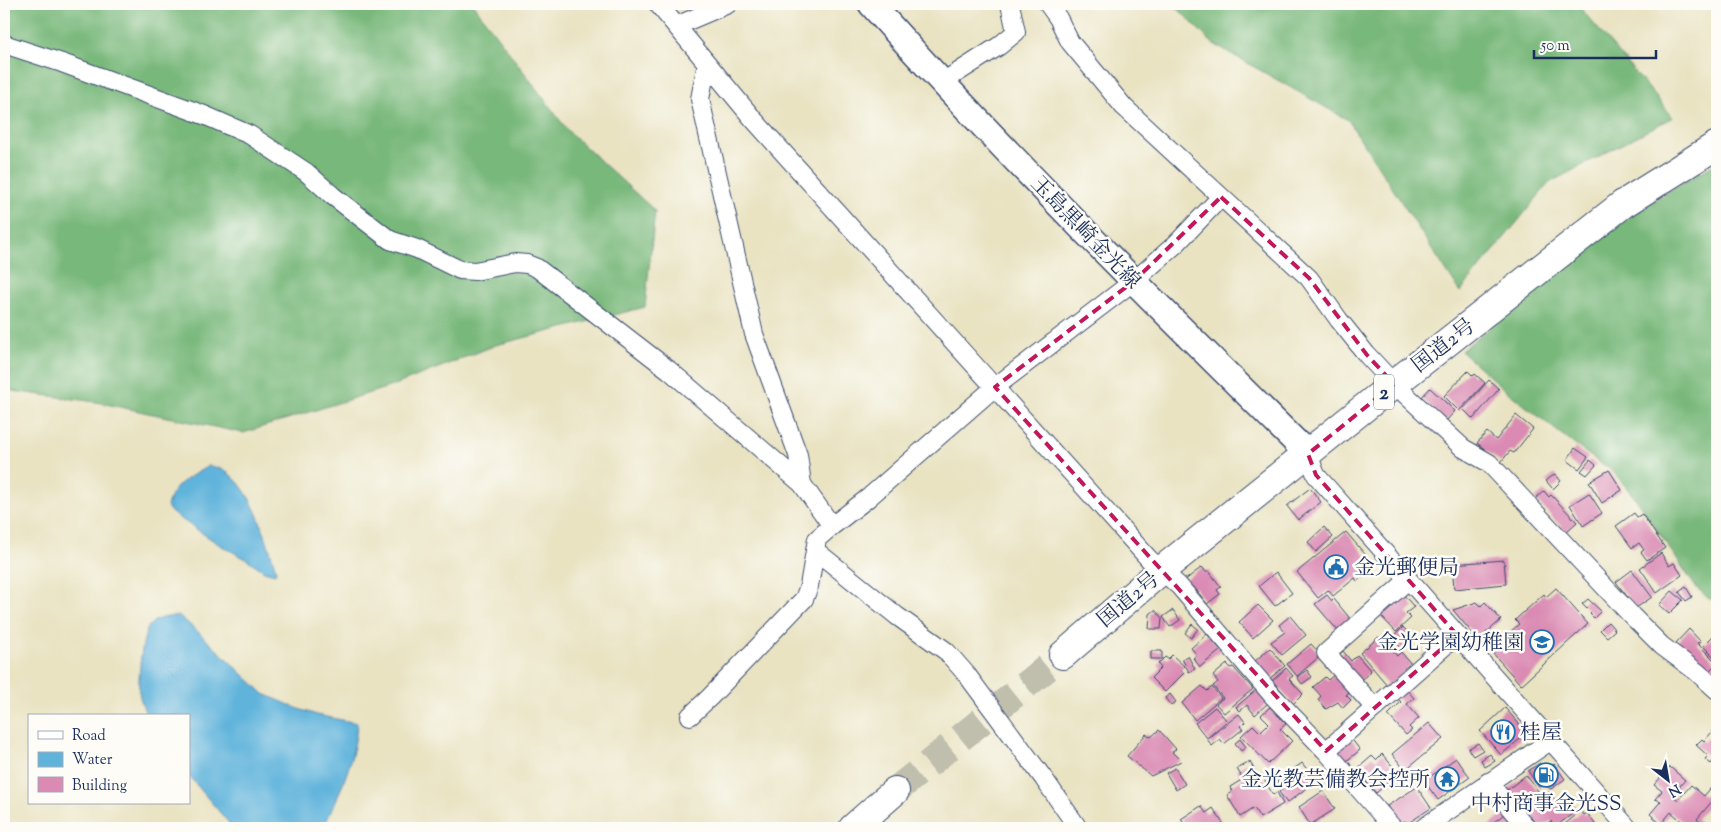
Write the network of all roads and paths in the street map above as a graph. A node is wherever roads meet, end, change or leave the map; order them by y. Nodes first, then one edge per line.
1 (658, 4) edge
2 (728, 4) edge
3 (871, 4) edge
4 (1010, 4) edge
5 (1048, 4) edge
6 (676, 26) junction
7 (4, 44) edge
8 (707, 63) junction
9 (941, 83) junction
10 (1717, 145) edge
11 (1221, 197) junction
12 (1134, 281) junction
13 (1394, 384) junction
14 (995, 387) junction
15 (1308, 454) junction
16 (802, 484) junction
17 (832, 526) junction
18 (816, 551) junction
19 (1163, 570) junction
20 (1408, 580) junction
21 (1456, 635) junction
22 (1063, 655) tunnel mouth
23 (1717, 690) edge
24 (1375, 708) junction
25 (690, 716) dead end
26 (1550, 741) junction
27 (1326, 751) junction
28 (1488, 782) junction
29 (895, 791) tunnel mouth
30 (853, 828) edge
31 (1078, 828) edge
32 (1393, 828) edge
33 (1423, 828) edge
34 (1527, 828) edge
35 (1628, 828) edge

1 - 6 street
2 - 6 street
3 - 9 main road, 玉島黒崎金光線
4 - 9 street
5 - 11 street
6 - 8 street
7 - 16 street
8 - 14 street
8 - 16 street
9 - 12 main road, 玉島黒崎金光線
10 - 13 highway, 国道2号 / 2
11 - 12 street
11 - 13 street
12 - 14 street
12 - 15 main road, 玉島黒崎金光線
13 - 15 highway, 国道2号 / 2
13 - 23 street
14 - 17 street
14 - 19 street
15 - 19 highway, 国道2号 / 2
15 - 20 street
16 - 17 street
17 - 18 street
18 - 25 street
18 - 31 street
19 - 22 highway, 国道2号 / 2
19 - 27 street
20 - 21 street
20 - 24 street
21 - 24 street
21 - 26 street
24 - 27 street
26 - 28 street
26 - 35 street
27 - 32 street
28 - 33 street
28 - 34 street
29 - 30 highway

